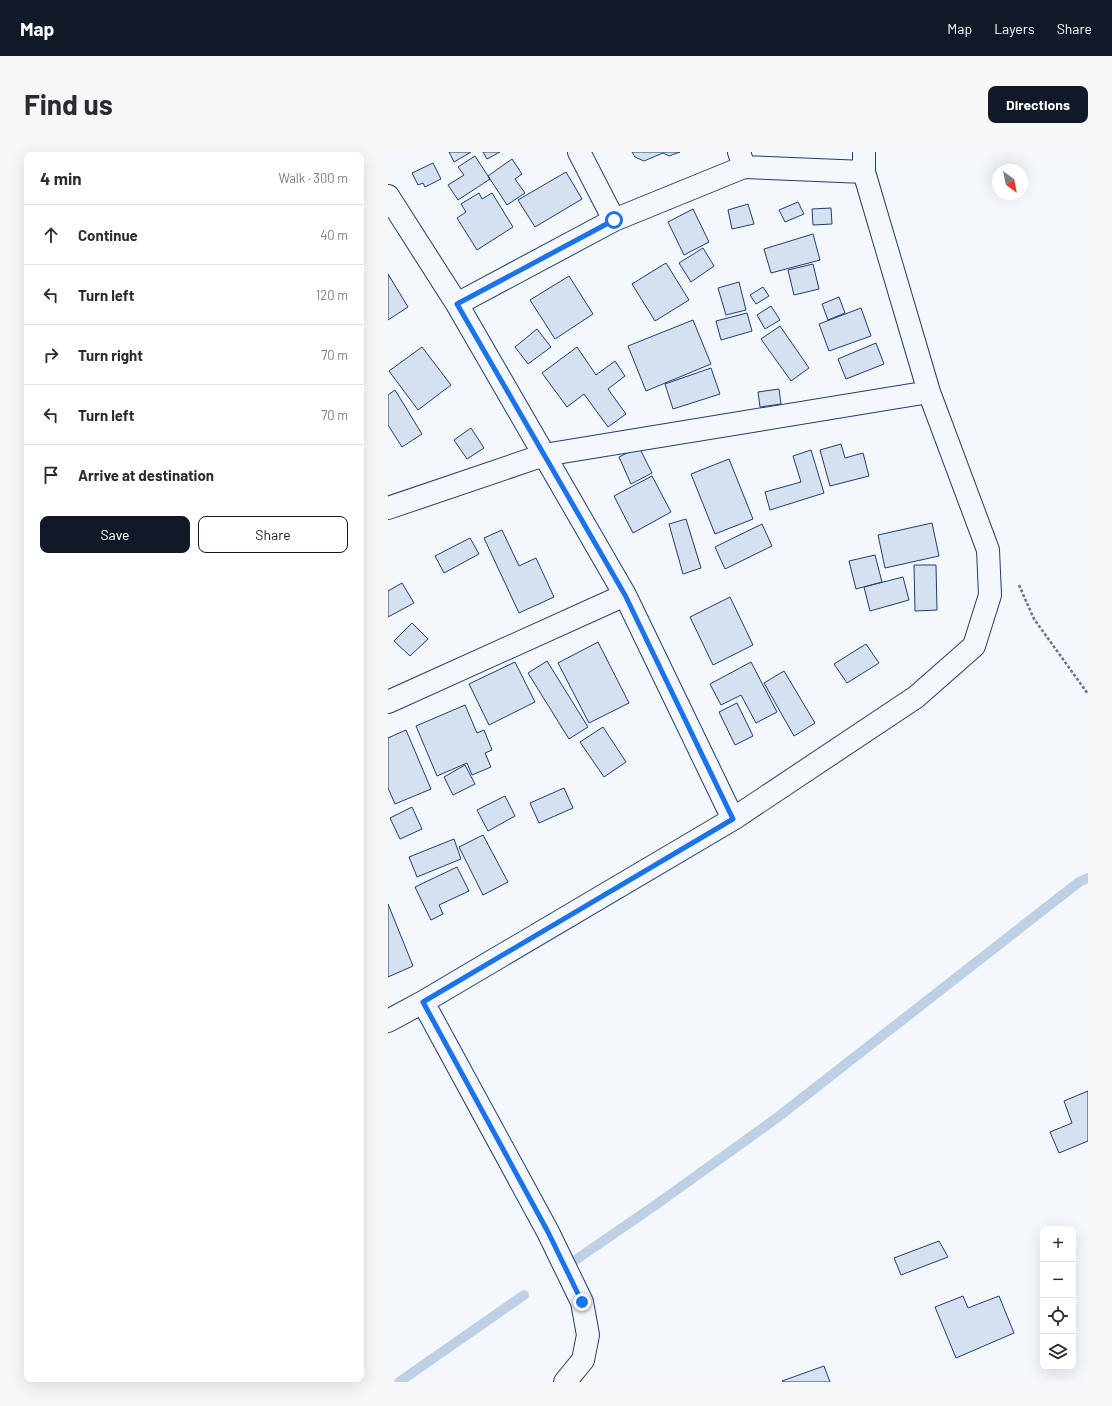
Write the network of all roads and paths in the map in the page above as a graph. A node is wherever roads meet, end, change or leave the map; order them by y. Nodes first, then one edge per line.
1 (579, 152) edge
2 (741, 160) edge
3 (864, 162) edge
4 (388, 196) edge
5 (614, 220) junction
6 (457, 304) junction
7 (929, 392) junction
8 (544, 455) junction
9 (388, 508) edge
10 (625, 595) junction
11 (388, 702) edge
12 (733, 819) junction
13 (423, 1002) junction
14 (388, 1021) edge
15 (565, 1382) edge

1 - 5 street
2 - 3 street
2 - 5 street
3 - 7 street
4 - 6 street
5 - 6 street
6 - 8 street
7 - 8 street
7 - 12 street
8 - 9 street
8 - 10 street
10 - 11 street
10 - 12 street
12 - 13 street
13 - 14 street
13 - 15 street

